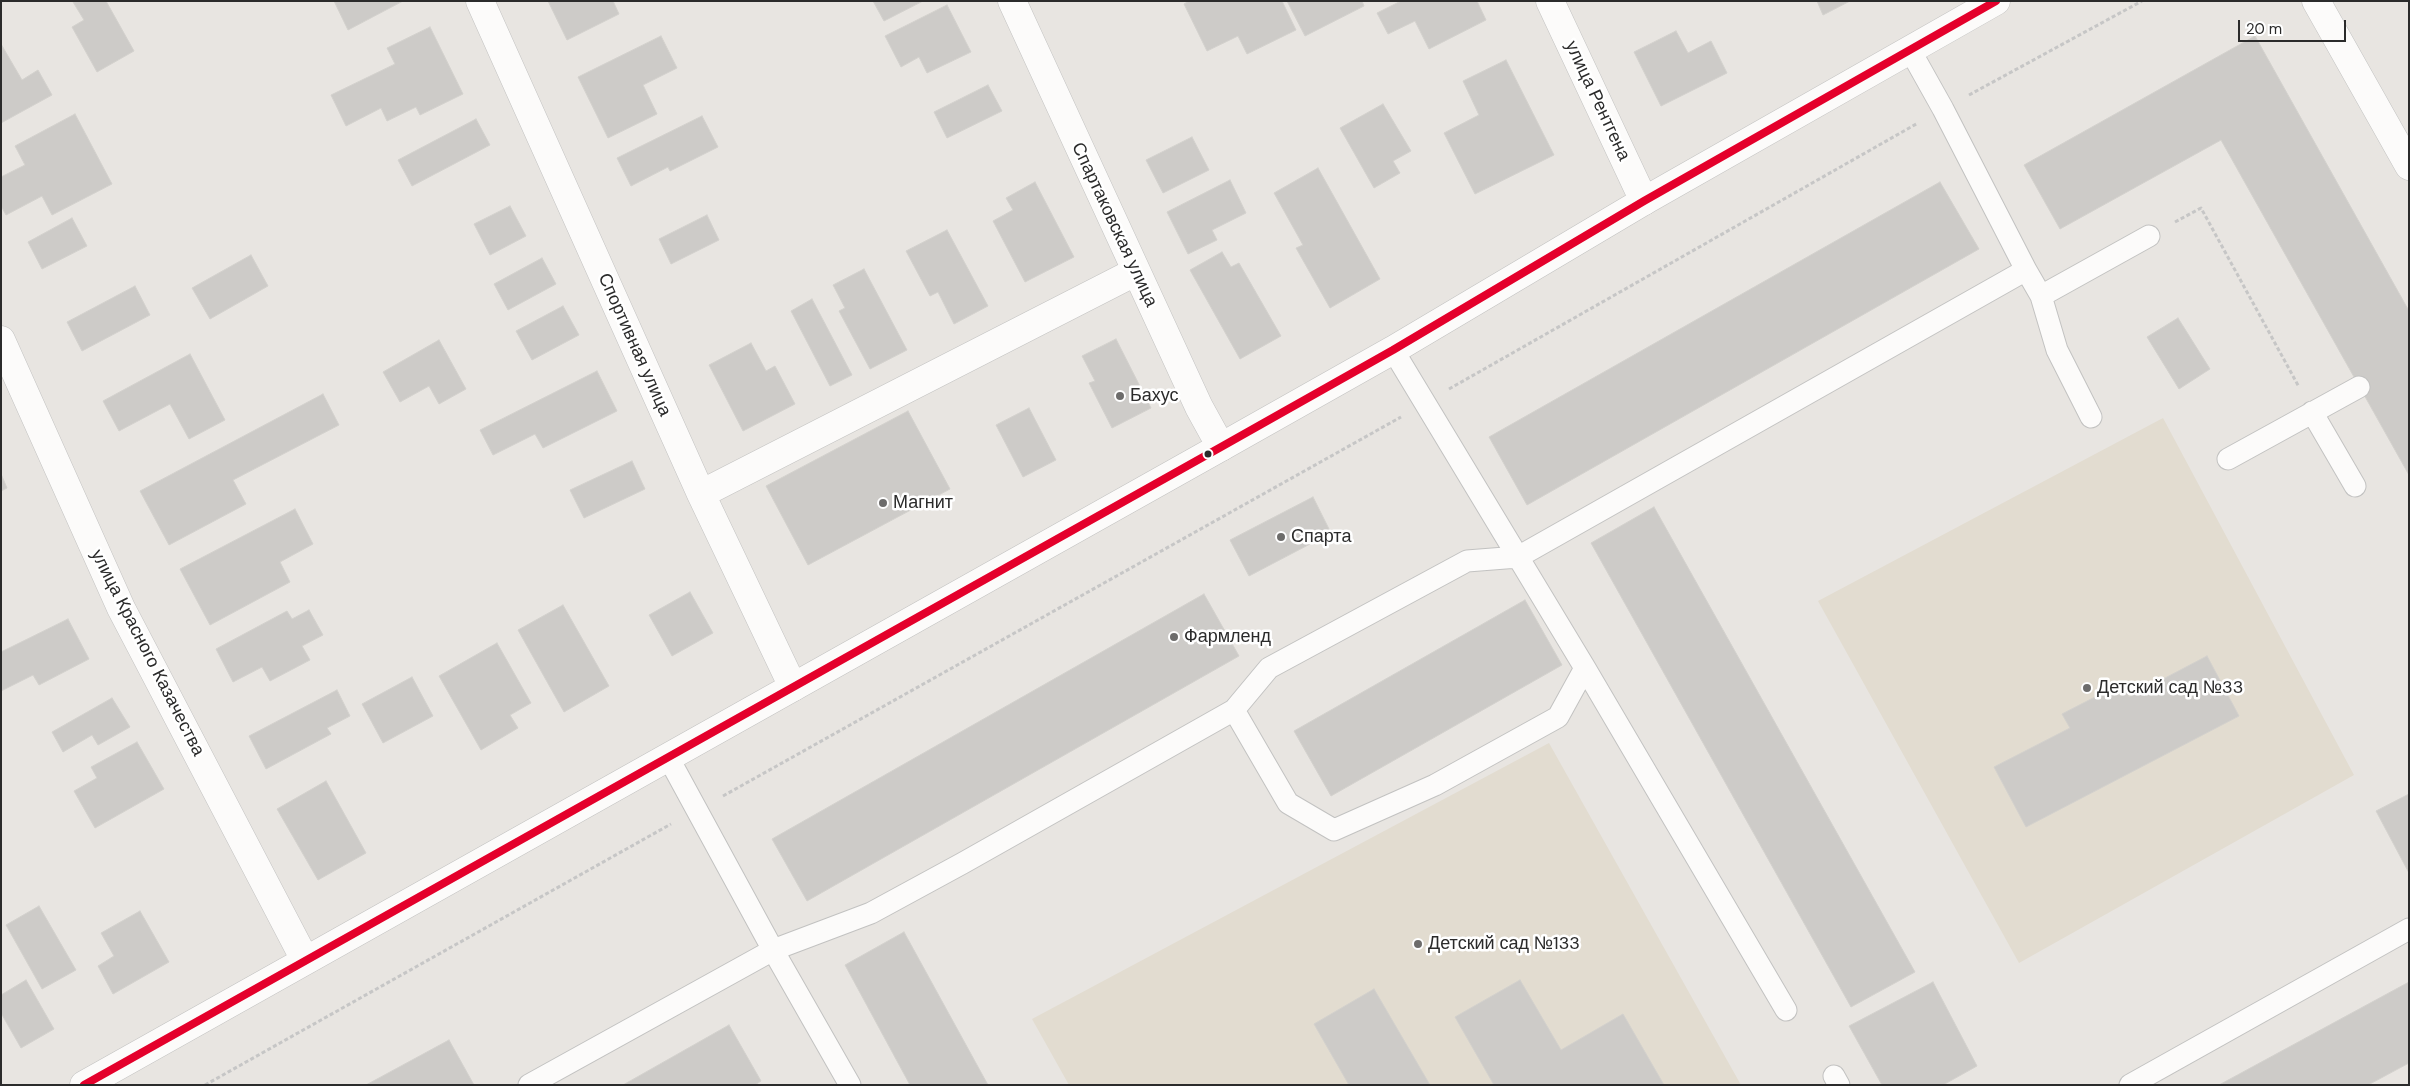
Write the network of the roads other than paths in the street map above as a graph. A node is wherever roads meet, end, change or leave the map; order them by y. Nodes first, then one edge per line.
1 (480, 1) edge
2 (1012, 1) edge
3 (1550, 1) edge
4 (1996, 1) edge
5 (2316, 1) edge
6 (1910, 50) junction
7 (2409, 166) edge
8 (1644, 201) junction
9 (2149, 236) road end
10 (2026, 270) junction
11 (1135, 272) junction
12 (2041, 296) junction
13 (1, 340) edge
14 (1393, 350) junction
15 (2359, 387) dead end
16 (2312, 412) junction
17 (2091, 417) dead end
18 (1221, 447) junction
19 (2228, 460) dead end
20 (2355, 486) dead end
21 (701, 494) junction
22 (1518, 557) junction
23 (1585, 668) junction
24 (793, 687) junction
25 (1234, 710) junction
26 (668, 757) junction
27 (2409, 929) edge
28 (773, 950) junction
29 (305, 960) junction
30 (1786, 1010) dead end
31 (84, 1085) edge
32 (529, 1085) edge
33 (850, 1085) edge
34 (2130, 1085) edge

1 - 21 street, Спортивная улица
2 - 11 street, Спартаковская улица
3 - 8 street, улица Рентгена
4 - 6 street
5 - 7 street
6 - 8 street
6 - 10 lane
8 - 14 street
9 - 12 lane
10 - 12 lane
10 - 22 lane
11 - 18 street, Спартаковская улица
11 - 21 street
12 - 17 lane
13 - 29 street, улица Красного Казачества
14 - 18 street
14 - 22 lane
15 - 16 lane
16 - 19 lane
16 - 20 lane
18 - 24 street
21 - 24 street, Спортивная улица
22 - 23 lane
22 - 25 lane
23 - 25 lane
23 - 30 lane
24 - 26 street
25 - 28 lane
26 - 28 lane
26 - 29 street
27 - 34 lane
28 - 32 lane
28 - 33 lane
29 - 31 street

